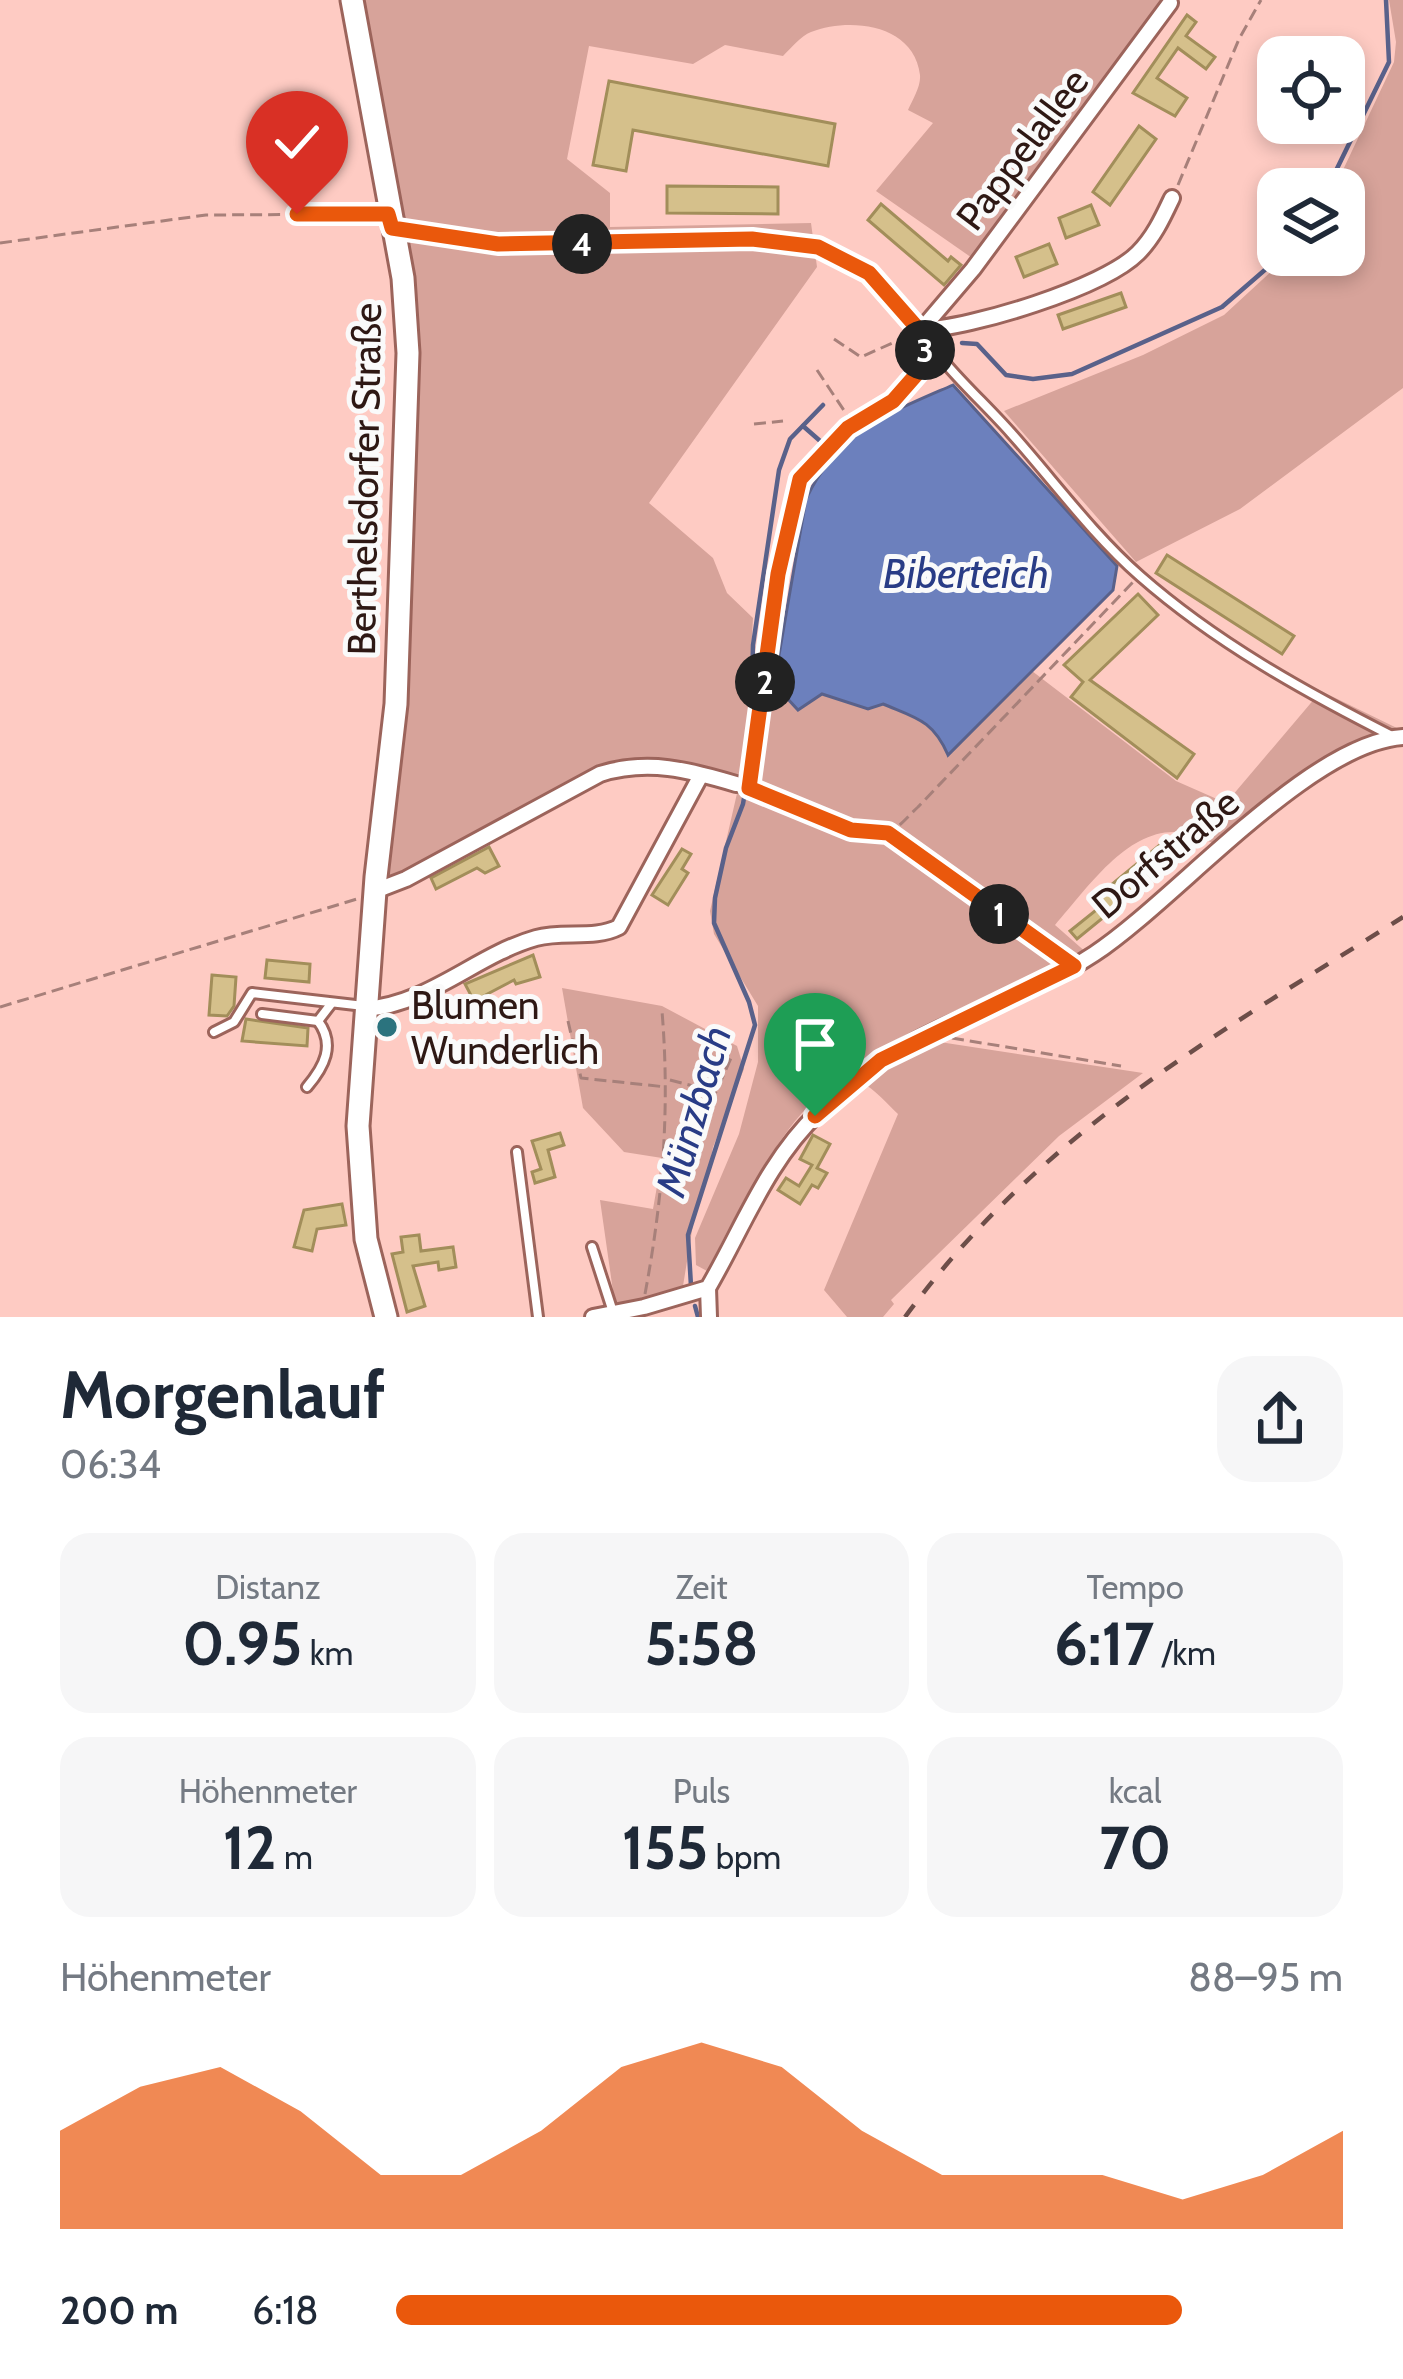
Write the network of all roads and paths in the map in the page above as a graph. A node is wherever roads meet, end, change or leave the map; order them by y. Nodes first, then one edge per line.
1 (352, 0) edge
2 (1261, 0) edge
3 (1170, 3) dead end
4 (1172, 198) joint
5 (390, 221) junction
6 (0, 243) edge
7 (924, 334) junction
8 (834, 339) dead end
9 (817, 370) dead end
10 (783, 421) dead end
11 (754, 424) dead end
12 (854, 426) junction
13 (1139, 575) junction
14 (1399, 738) edge
15 (701, 775) junction
16 (736, 784) dead end
17 (888, 833) junction
18 (375, 890) junction
19 (1074, 966) junction
20 (332, 1002) junction
21 (0, 1006) edge
22 (365, 1007) junction
23 (662, 1011) dead end
24 (262, 1015) dead end
25 (318, 1021) junction
26 (568, 1021) dead end
27 (214, 1032) dead end
28 (934, 1033) junction
29 (731, 1058) dead end
30 (1121, 1066) dead end
31 (668, 1083) junction
32 (307, 1087) dead end
33 (517, 1152) dead end
34 (592, 1246) dead end
35 (696, 1293) junction
36 (644, 1307) junction
37 (613, 1313) junction
38 (386, 1317) edge
39 (538, 1317) edge
40 (593, 1317) edge
41 (709, 1317) edge

1 - 5 street, Berthelsdorfer Straße
2 - 4 path
3 - 7 street, Pappelallee
4 - 7 street
5 - 6 path
5 - 7 street
5 - 18 street, Berthelsdorfer Straße
7 - 8 path
7 - 12 path
7 - 13 lane
9 - 12 path
10 - 11 path
12 - 17 path
13 - 14 lane
13 - 17 path
14 - 19 street, Dorfstraße
15 - 16 street
15 - 18 street
15 - 22 street
17 - 19 path
18 - 21 path
18 - 22 street, Berthelsdorfer Straße
19 - 28 street, Dorfstraße
20 - 22 lane
20 - 25 lane
20 - 27 lane
22 - 38 street, Berthelsdorfer Straße
23 - 31 path
24 - 25 lane
25 - 32 lane
26 - 31 path
28 - 30 path
28 - 35 street, Dorfstraße
29 - 31 path
31 - 36 path
33 - 39 lane
34 - 37 lane
35 - 36 street
35 - 41 street
36 - 37 street
37 - 40 street

